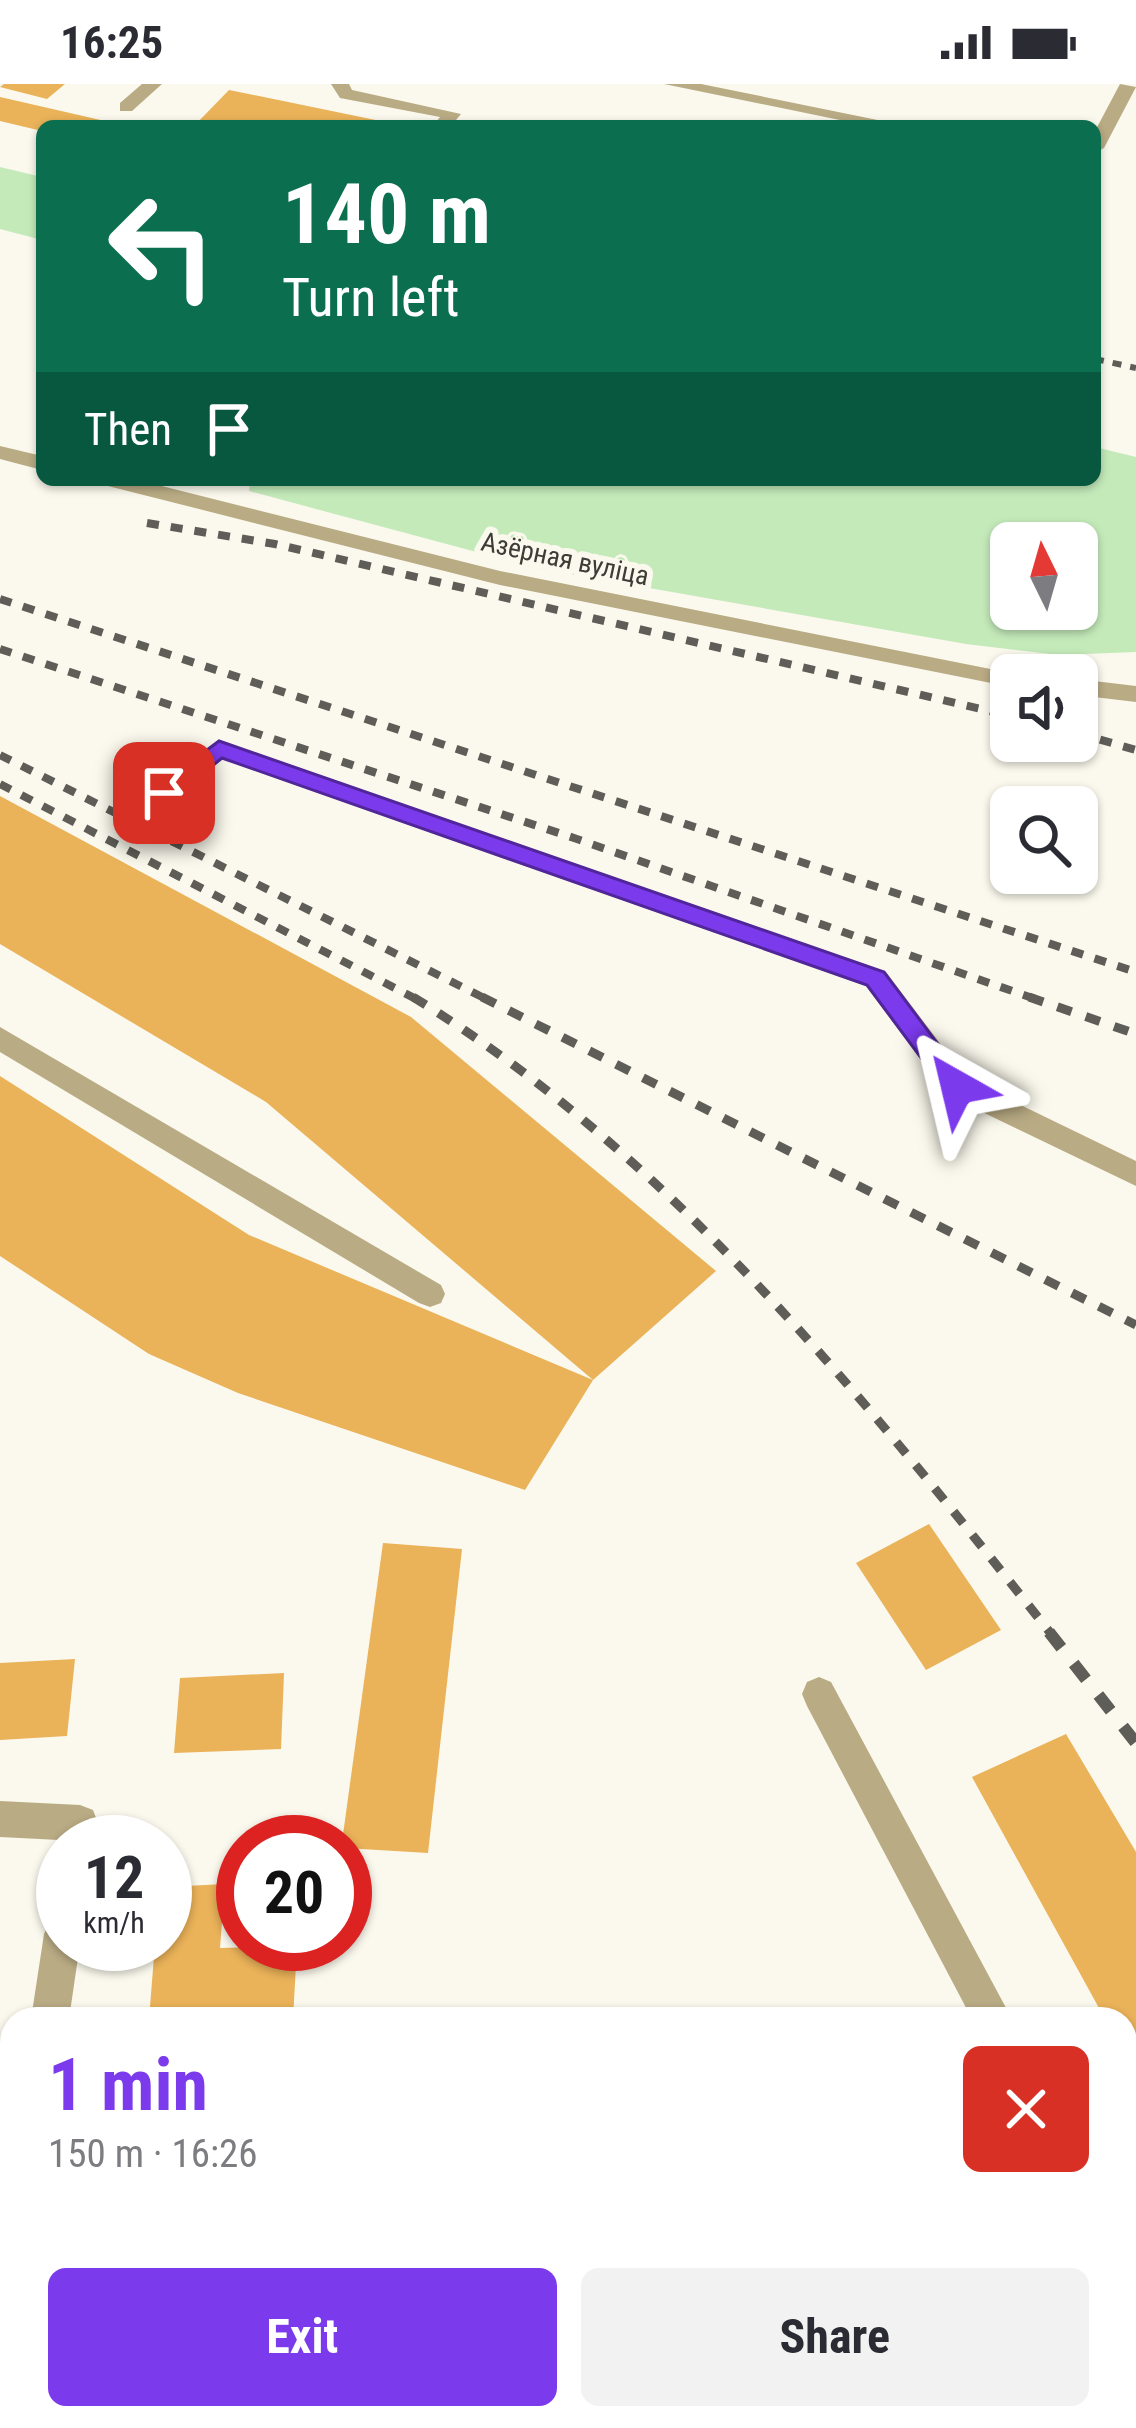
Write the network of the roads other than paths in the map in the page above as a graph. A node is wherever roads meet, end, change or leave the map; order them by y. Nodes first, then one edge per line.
1 (153, 84) edge
2 (340, 84) edge
3 (673, 84) edge
4 (1129, 84) edge
5 (126, 107) dead end
6 (447, 120) edge
7 (866, 120) edge
8 (1101, 137) edge
9 (0, 452) edge
10 (36, 461) edge
11 (136, 486) edge
12 (990, 675) edge
13 (1098, 689) edge
14 (1136, 694) edge
15 (164, 793) dead end
16 (0, 1038) edge
17 (1136, 1174) edge
18 (430, 1294) dead end
19 (819, 1694) dead end
20 (0, 1819) edge
21 (36, 1821) edge
22 (57, 1971) edge
23 (52, 2007) edge
24 (987, 2007) edge

1 - 5 street
2 - 6 street
3 - 7 street
4 - 8 street
9 - 10 street
11 - 12 street, Азёрная вуліца
13 - 14 street
15 - 17 street
16 - 18 street
19 - 24 street
20 - 21 street
22 - 23 street

